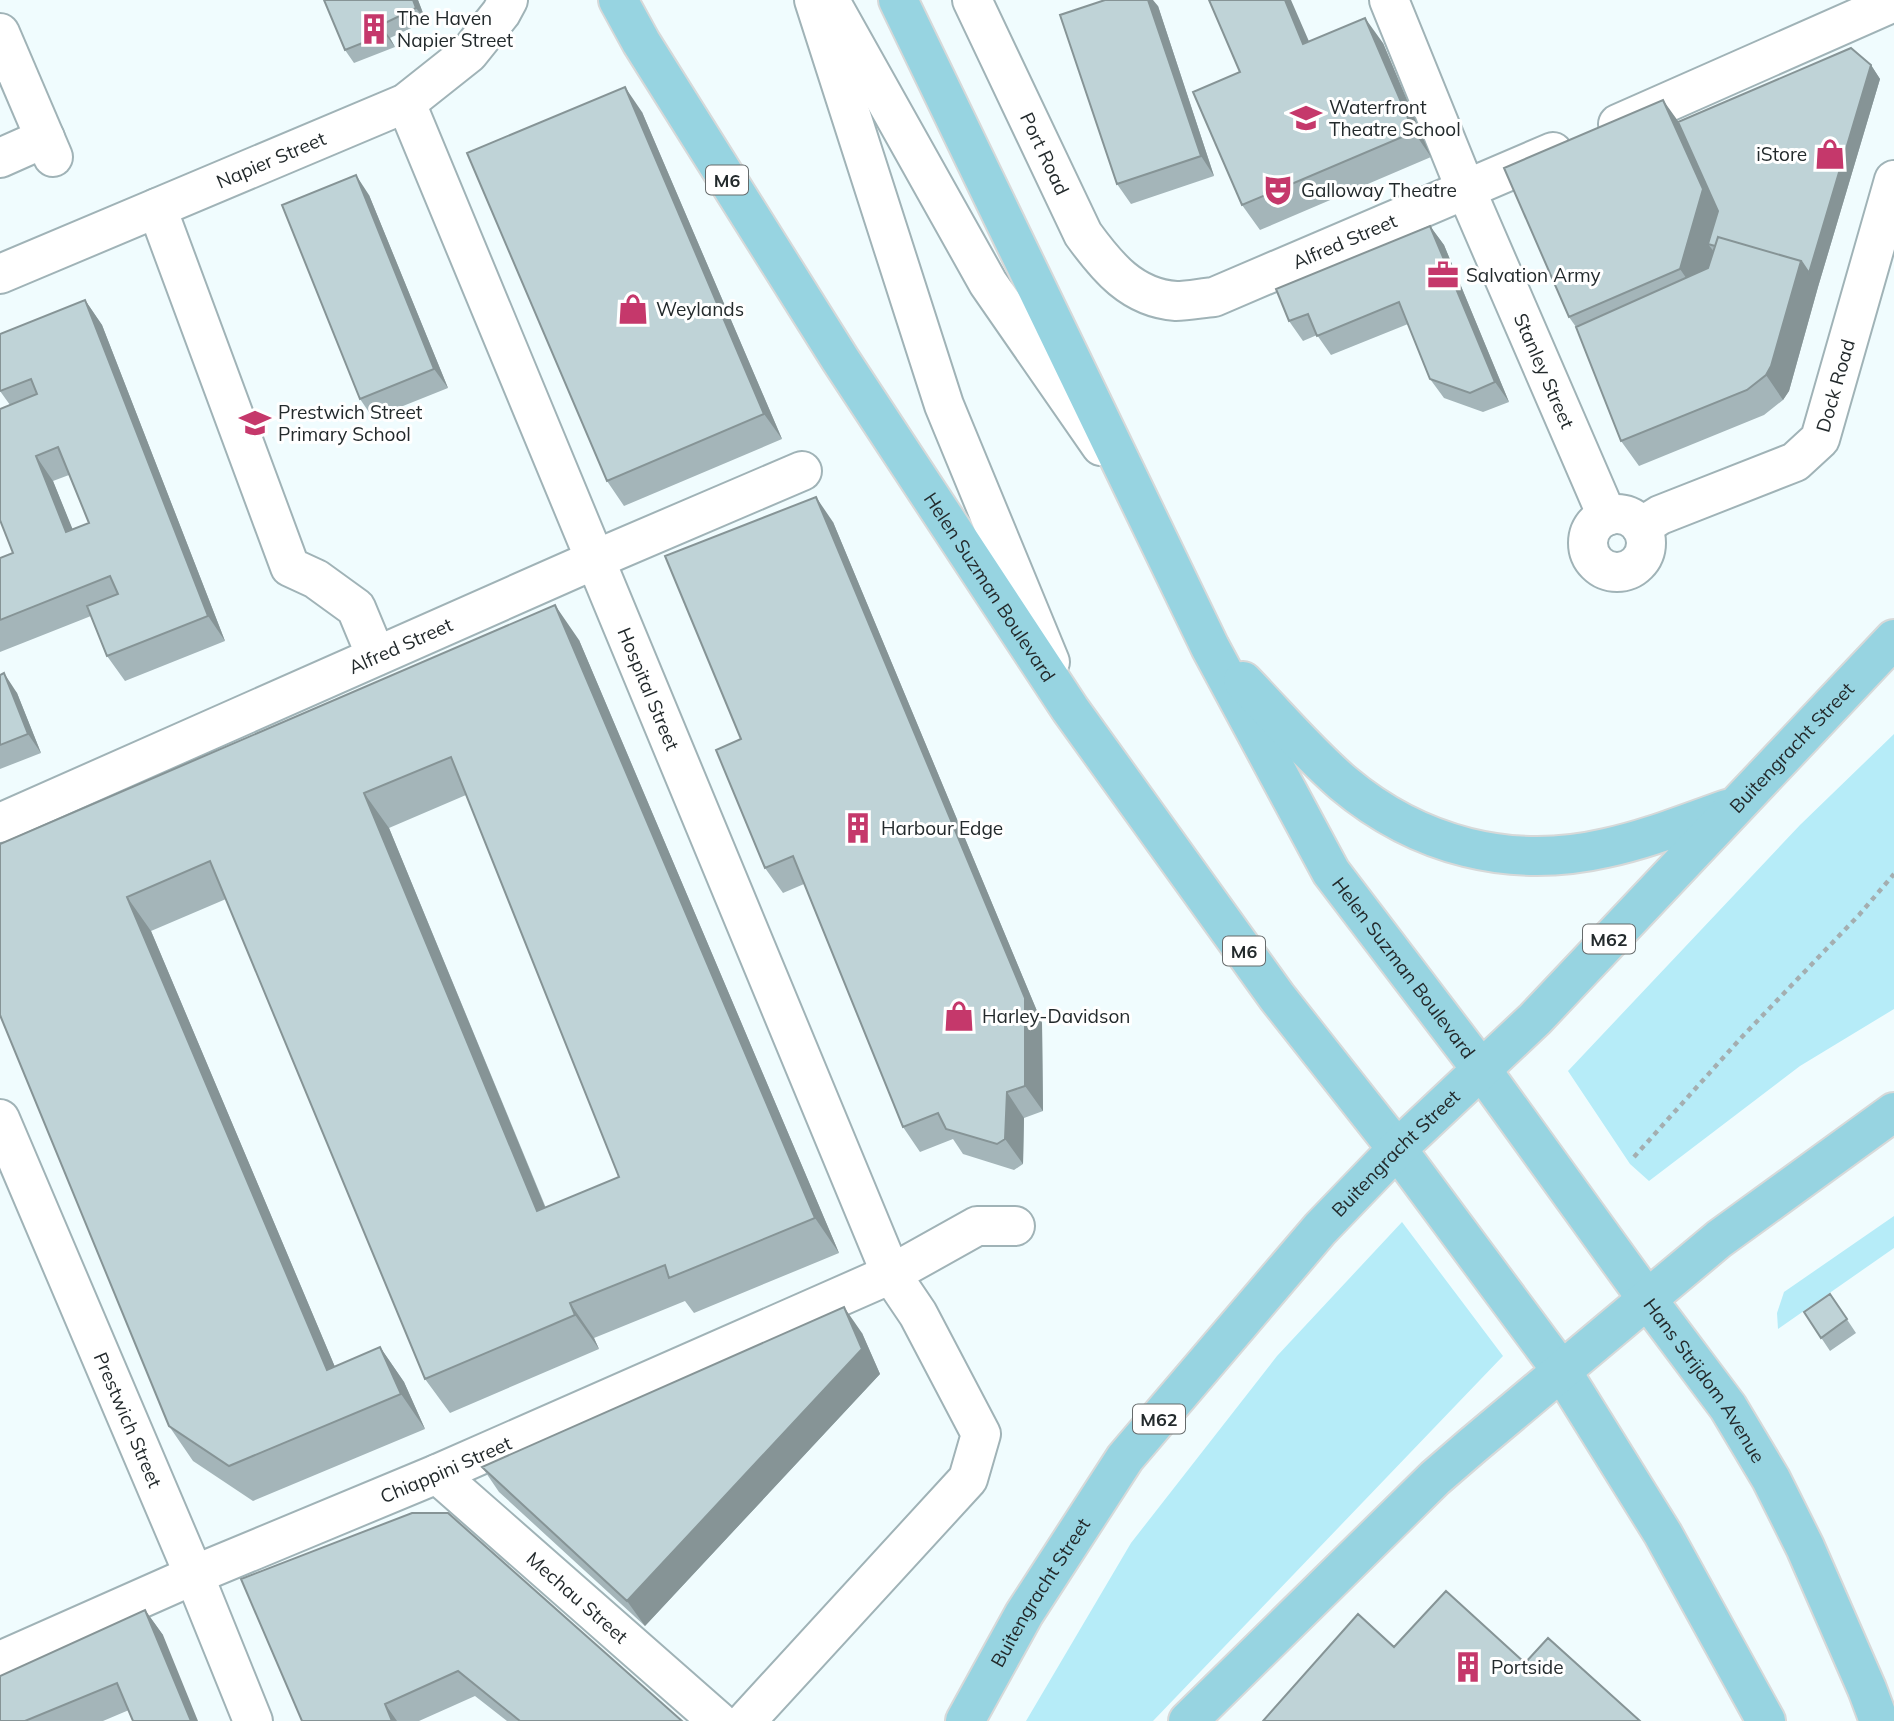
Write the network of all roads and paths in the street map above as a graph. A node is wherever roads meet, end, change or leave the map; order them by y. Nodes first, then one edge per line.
1 (508, 0) edge
2 (618, 0) edge
3 (814, 0) edge
4 (830, 0) edge
5 (898, 0) edge
6 (972, 0) edge
7 (1390, 0) edge
8 (1894, 2) edge
9 (0, 33) edge
10 (406, 103) junction
11 (0, 158) edge
12 (1894, 180) edge
13 (1466, 190) junction
14 (157, 208) junction
15 (0, 274) edge
16 (1138, 292) joint
17 (802, 471) dead end
18 (1144, 509) junction
19 (1624, 521) joint
20 (594, 560) junction
21 (1894, 639) edge
22 (1210, 647) junction
23 (376, 656) junction
24 (1070, 709) junction
25 (1734, 806) junction
26 (0, 823) edge
27 (1894, 874) edge
28 (1481, 1069) junction
29 (1894, 1112) edge
30 (0, 1119) edge
31 (1397, 1149) junction
32 (1634, 1157) dead end
33 (1015, 1226) dead end
34 (891, 1274) junction
35 (1647, 1299) junction
36 (1561, 1370) junction
37 (437, 1474) junction
38 (194, 1575) junction
39 (0, 1661) edge
40 (253, 1721) edge
41 (718, 1721) edge
42 (746, 1721) edge
43 (965, 1721) edge
44 (1188, 1721) edge
45 (1766, 1721) edge
46 (1879, 1721) edge

1 - 10 street, Napier Street
2 - 24 main road, Helen Suzman Boulevard / M6
3 - 24 street
4 - 18 street
5 - 18 main road, Helen Suzman Boulevard
6 - 16 street, Port Road
7 - 13 street, Stanley Street
8 - 13 street, Alfred Street
9 - 11 street
10 - 14 street, Napier Street
10 - 20 street, Hospital Street
12 - 19 street, Dock Road
13 - 16 street, Alfred Street
13 - 19 street, Stanley Street
14 - 15 street, Napier Street
14 - 23 street
17 - 20 street, Alfred Street
18 - 22 main road, Helen Suzman Boulevard
20 - 23 street, Alfred Street
20 - 34 street, Hospital Street
21 - 25 main road, Buitengracht Street / M62
22 - 25 main road
22 - 28 main road, Helen Suzman Boulevard
23 - 26 street, Alfred Street
24 - 31 main road, Helen Suzman Boulevard / M6
25 - 28 main road, Buitengracht Street / M62
27 - 32 path
28 - 31 main road, Buitengracht Street / M62
28 - 35 main road, Hans Strijdom Avenue
29 - 35 main road
30 - 38 street, Prestwich Street
31 - 36 main road, M6
31 - 43 main road, Buitengracht Street / M62
33 - 34 street, Chiappini Street
34 - 37 street, Chiappini Street
34 - 42 street, Hospital Street
35 - 36 main road
35 - 46 main road, Hans Strijdom Avenue
36 - 44 main road
36 - 45 main road
37 - 38 street, Chiappini Street
37 - 41 street, Mechau Street
38 - 39 street, Chiappini Street
38 - 40 street, Prestwich Street

